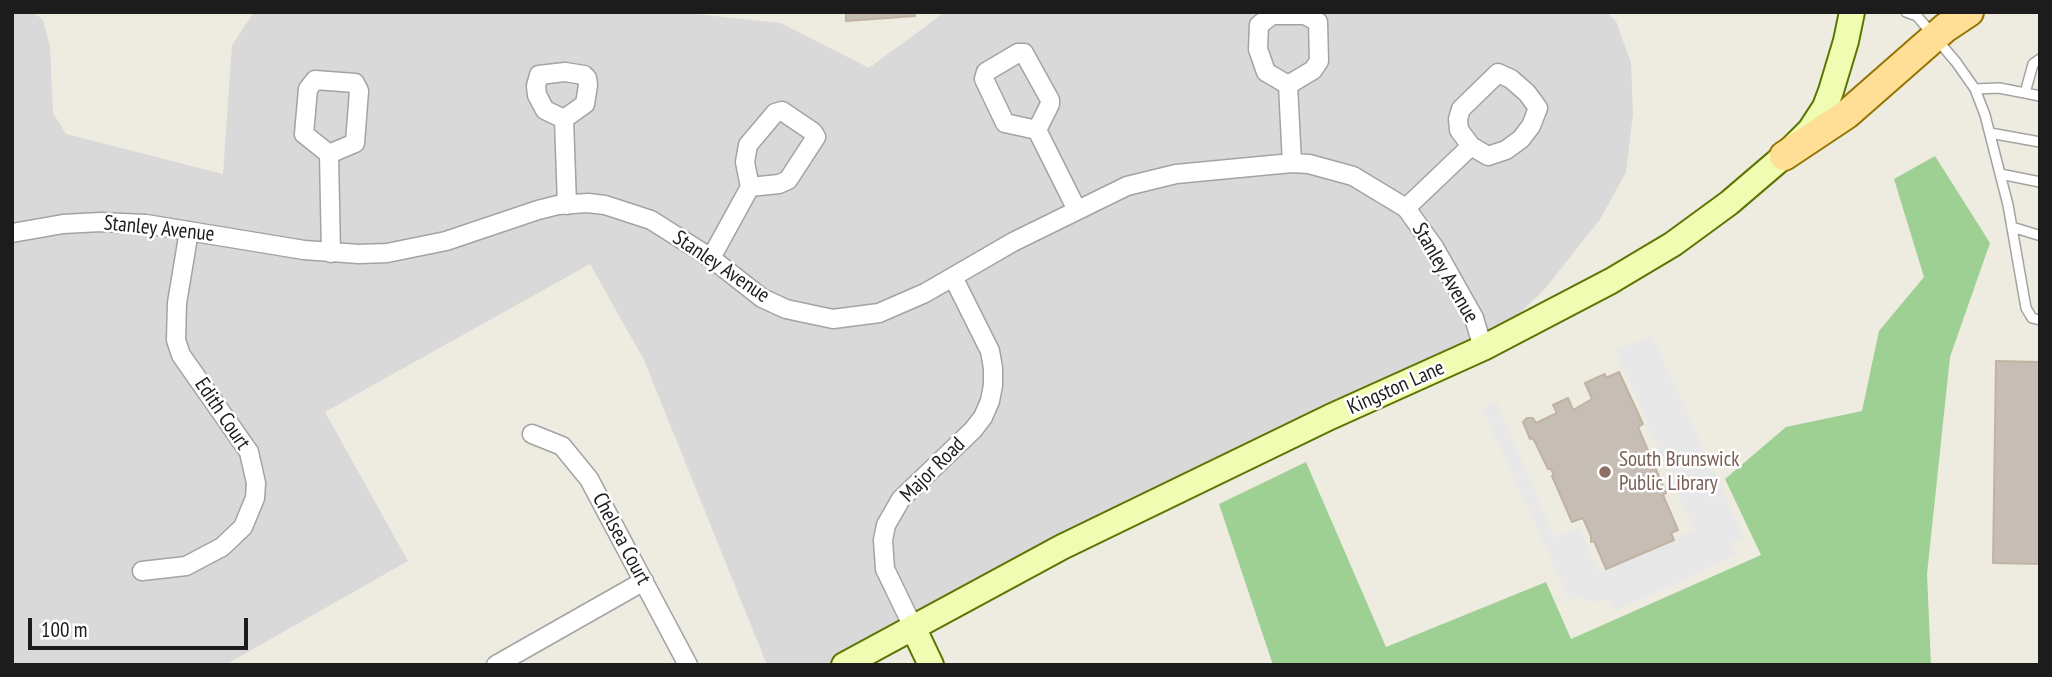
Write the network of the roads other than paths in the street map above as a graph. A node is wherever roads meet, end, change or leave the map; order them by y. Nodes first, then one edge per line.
1 (1852, 12) edge
2 (1906, 12) edge
3 (1969, 12) edge
4 (1935, 37) junction
5 (2040, 59) edge
6 (1288, 85) dead end
7 (1975, 89) junction
8 (2025, 93) junction
9 (2040, 96) edge
10 (564, 119) dead end
11 (1037, 130) dead end
12 (1990, 133) junction
13 (2040, 142) edge
14 (1471, 146) junction
15 (329, 154) dead end
16 (1784, 156) junction
17 (1292, 163) junction
18 (2000, 174) junction
19 (2040, 182) edge
20 (750, 187) junction
21 (567, 205) junction
22 (1406, 208) junction
23 (1077, 210) junction
24 (2012, 227) junction
25 (189, 231) junction
26 (12, 233) edge
27 (2038, 235) edge
28 (331, 253) junction
29 (711, 258) junction
30 (953, 277) junction
31 (2040, 320) edge
32 (1483, 348) junction
33 (532, 434) dead end
34 (142, 571) dead end
35 (644, 581) junction
36 (913, 627) junction
37 (496, 665) edge
38 (688, 665) edge
39 (844, 665) edge
40 (931, 665) edge

1 - 16 street, Kingston Lane
2 - 4 lane
3 - 4 main road
4 - 7 lane
4 - 16 main road
5 - 8 lane
6 - 17 street
7 - 8 lane
7 - 12 lane
8 - 9 lane
10 - 21 street
11 - 23 street
12 - 13 lane
12 - 18 lane
14 - 14 street
14 - 22 street
15 - 28 street
16 - 32 street, Kingston Lane
17 - 22 street, Stanley Avenue
17 - 23 street, Stanley Avenue
18 - 19 lane
18 - 24 lane
20 - 20 street
20 - 29 street
21 - 28 street, Stanley Avenue
21 - 29 street, Stanley Avenue
22 - 32 street, Stanley Avenue
23 - 30 street, Stanley Avenue
24 - 27 lane
24 - 31 lane
25 - 26 street, Stanley Avenue
25 - 28 street, Stanley Avenue
25 - 34 street, Edith Court
29 - 30 street, Stanley Avenue
30 - 36 street, Major Road
32 - 36 street, Kingston Lane
33 - 35 street, Chelsea Court
35 - 37 street
35 - 38 street, Chelsea Court
36 - 39 street, Kingston Lane
36 - 40 street, Major Road

